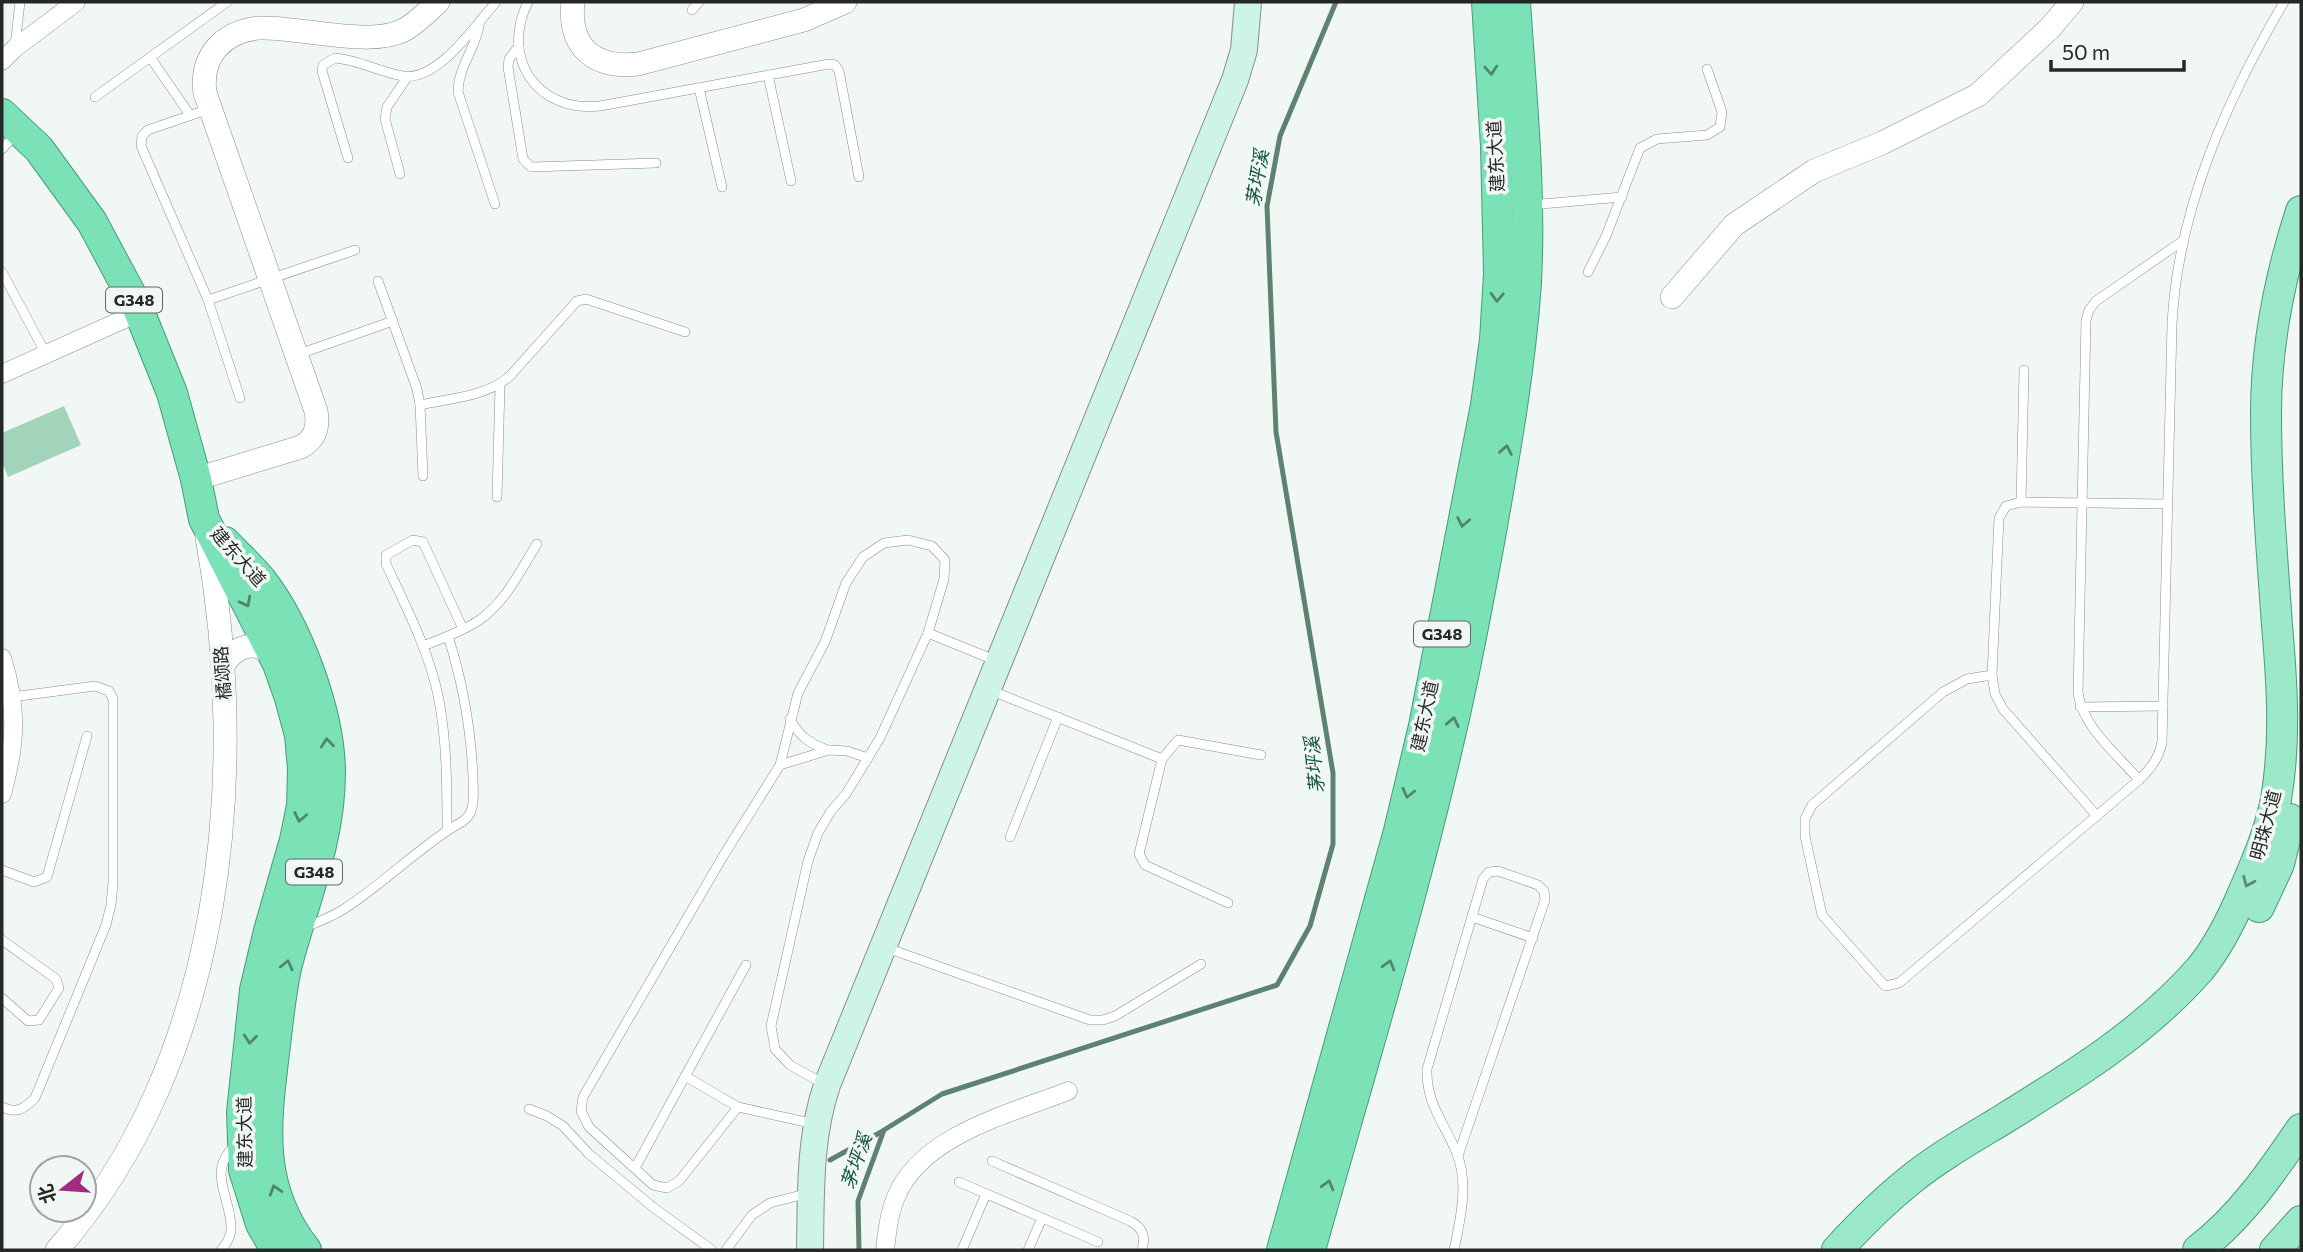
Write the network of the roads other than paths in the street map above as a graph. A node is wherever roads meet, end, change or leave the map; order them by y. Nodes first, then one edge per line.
1 (20, 2) edge
2 (76, 2) edge
3 (227, 2) edge
4 (438, 2) edge
5 (496, 2) edge
6 (528, 2) edge
7 (573, 2) edge
8 (699, 2) edge
9 (845, 2) edge
10 (1248, 2) edge
11 (1487, 2) edge
12 (1515, 2) edge
13 (2072, 2) edge
14 (2284, 2) edge
15 (692, 10) dead end
16 (480, 20) junction
17 (519, 46) junction
18 (15, 48) junction
19 (150, 57) junction
20 (2, 61) edge
21 (1707, 69) dead end
22 (768, 75) junction
23 (408, 76) junction
24 (699, 88) junction
25 (95, 97) dead end
26 (200, 112) junction
27 (8, 131) edge
28 (348, 158) dead end
29 (656, 163) dead end
30 (400, 174) dead end
31 (859, 177) dead end
32 (791, 181) dead end
33 (722, 187) dead end
34 (1622, 197) junction
35 (495, 205) dead end
36 (1513, 206) junction
37 (2301, 211) edge
38 (2184, 240) junction
39 (355, 250) dead end
40 (2, 272) edge
41 (1588, 272) dead end
42 (270, 279) junction
43 (378, 281) dead end
44 (2301, 284) edge
45 (1672, 298) dead end
46 (208, 300) junction
47 (140, 312) junction
48 (393, 321) junction
49 (685, 332) dead end
50 (46, 354) junction
51 (296, 355) junction
52 (2024, 370) dead end
53 (2, 374) edge
54 (500, 385) junction
55 (240, 398) dead end
56 (420, 405) junction
57 (423, 476) dead end
58 (197, 479) junction
59 (497, 497) dead end
60 (2021, 502) junction
61 (2082, 503) junction
62 (2168, 504) junction
63 (204, 519) junction
64 (537, 544) dead end
65 (463, 629) junction
66 (928, 633) junction
67 (448, 636) junction
68 (423, 646) junction
69 (2, 658) edge
70 (999, 662) junction
71 (278, 664) junction
72 (223, 667) junction
73 (1992, 675) junction
74 (988, 689) junction
75 (12, 697) junction
76 (2163, 706) junction
77 (2080, 707) junction
78 (1058, 718) junction
79 (790, 719) junction
80 (87, 736) dead end
81 (830, 750) junction
82 (1261, 755) dead end
83 (868, 758) junction
84 (1162, 759) junction
85 (780, 765) junction
86 (2139, 780) junction
87 (2, 794) edge
88 (2097, 816) junction
89 (447, 830) junction
90 (1010, 836) dead end
91 (2, 870) edge
92 (1228, 903) dead end
93 (1472, 917) junction
94 (283, 930) junction
95 (1533, 938) junction
96 (2, 940) edge
97 (883, 947) junction
98 (1201, 964) dead end
99 (746, 965) dead end
100 (2, 999) edge
101 (685, 1076) junction
102 (827, 1085) junction
103 (1068, 1091) dead end
104 (738, 1107) junction
105 (2, 1108) edge
106 (529, 1109) dead end
107 (817, 1124) junction
108 (2301, 1129) edge
109 (241, 1141) junction
110 (1458, 1156) junction
111 (992, 1161) dead end
112 (635, 1168) junction
113 (959, 1182) dead end
114 (811, 1193) junction
115 (986, 1194) junction
116 (1042, 1218) junction
117 (2301, 1221) edge
118 (1098, 1242) dead end
119 (57, 1250) edge
120 (221, 1250) edge
121 (276, 1250) edge
122 (306, 1250) edge
123 (712, 1250) edge
124 (726, 1250) edge
125 (810, 1250) edge
126 (885, 1250) edge
127 (962, 1250) edge
128 (1028, 1250) edge
129 (1142, 1250) edge
130 (1282, 1250) edge
131 (1310, 1250) edge
132 (1454, 1250) edge
133 (1837, 1250) edge
134 (1862, 1250) edge
135 (2198, 1250) edge
136 (2275, 1250) edge

1 - 18 lane
2 - 18 street
3 - 19 lane
4 - 26 street
5 - 16 lane
6 - 17 lane
7 - 9 street
8 - 15 lane
10 - 70 main road
11 -> 36 highway, 建东大道 / G348
12 - 36 highway, 建东大道 / G348
13 - 45 street
14 - 38 lane
16 - 23 lane
16 - 35 lane
17 - 24 lane
17 - 29 lane
18 - 20 street
19 - 25 lane
19 - 26 lane
21 - 34 lane
22 - 24 lane
22 - 31 lane
22 - 32 lane
23 - 28 lane
23 - 30 lane
24 - 33 lane
26 - 42 street
26 - 46 lane
27 - 47 highway, 橘颂路 / G348
34 - 36 lane
34 - 41 lane
36 -> 130 highway, 建东大道 / G348
131 -> 36 highway, 建东大道 / G348
37 -> 133 main road, 明珠大道
38 - 61 lane
38 - 62 lane
39 - 42 lane
40 - 50 lane
42 - 46 lane
42 - 51 street
43 - 48 lane
44 - 134 main road, 明珠大道
46 - 55 lane
47 - 50 street
47 - 58 highway, 橘颂路 / G348
48 - 51 lane
48 - 56 lane
49 - 54 lane
50 - 53 street
51 - 58 street
52 - 60 lane
54 - 56 lane
54 - 59 lane
56 - 57 lane
58 - 63 highway, 橘颂路 / G348
60 - 61 lane
60 - 73 lane
61 - 62 lane
61 - 77 lane
62 - 76 lane
63 -> 71 highway, 建东大道 / G348
63 - 72 street, 橘颂路
94 -> 63 highway, 建东大道 / G348
64 - 65 lane
65 - 67 lane
65 - 68 lane
66 - 70 lane
66 - 79 lane
66 - 83 lane
67 - 68 lane
67 - 89 lane
68 - 89 lane
69 - 75 street
70 - 74 main road
71 - 72 street
71 -> 94 highway, 建东大道 / G348
72 - 119 street, 橘颂路
73 - 88 lane
73 - 88 lane
74 - 78 lane
74 - 97 main road
75 - 87 street
75 - 105 lane
76 - 77 lane
76 - 86 lane
77 - 86 lane
78 - 84 lane
78 - 90 lane
79 - 81 lane
79 - 85 lane
80 - 91 lane
81 - 83 lane
81 - 85 lane
82 - 84 lane
83 - 102 lane
84 - 92 lane
85 - 112 lane
86 - 88 lane
89 - 94 lane
93 - 95 lane
93 - 95 lane
93 - 110 lane
94 -> 109 highway, 建东大道 / G348
122 -> 94 highway, 建东大道 / G348
95 - 110 lane
96 - 100 lane
97 - 98 lane
97 - 102 main road
99 - 101 lane
101 - 104 lane
101 - 112 lane
102 - 107 main road
103 - 126 street
104 - 107 lane
104 - 112 lane
106 - 123 lane
107 - 114 main road
108 - 135 main road
109 - 120 lane
109 - 121 highway, 建东大道 / G348
110 - 132 lane
111 - 129 lane
113 - 115 lane
114 - 124 lane
114 - 125 main road
115 - 116 lane
115 - 127 lane
116 - 118 lane
116 - 128 lane
117 - 136 main road

